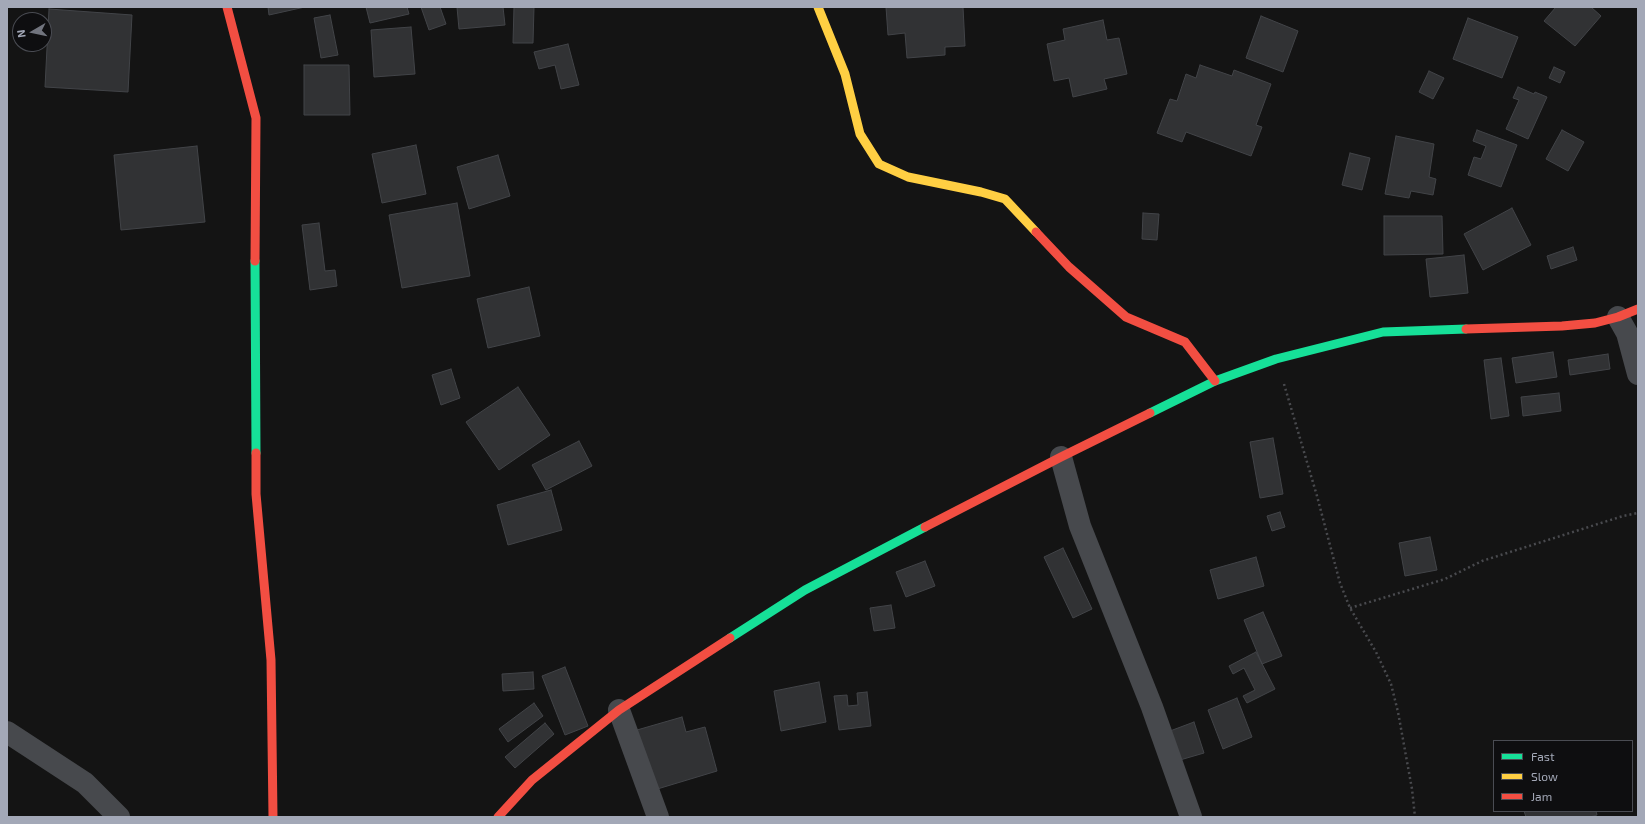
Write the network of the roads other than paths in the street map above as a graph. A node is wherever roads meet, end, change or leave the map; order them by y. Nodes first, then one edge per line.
1 (227, 7) edge
2 (818, 7) edge
3 (1638, 309) edge
4 (1628, 328) edge
5 (1638, 374) edge
6 (1215, 381) junction
7 (1061, 457) junction
8 (619, 710) junction
9 (7, 732) edge
10 (119, 817) edge
11 (273, 817) edge
12 (498, 817) edge
13 (658, 817) edge
14 (1191, 817) edge

1 - 11 street
2 - 6 street
3 - 4 street
4 - 5 street
4 - 6 street
6 - 7 street
7 - 8 street
7 - 14 street
8 - 12 street
8 - 13 street
9 - 10 street

